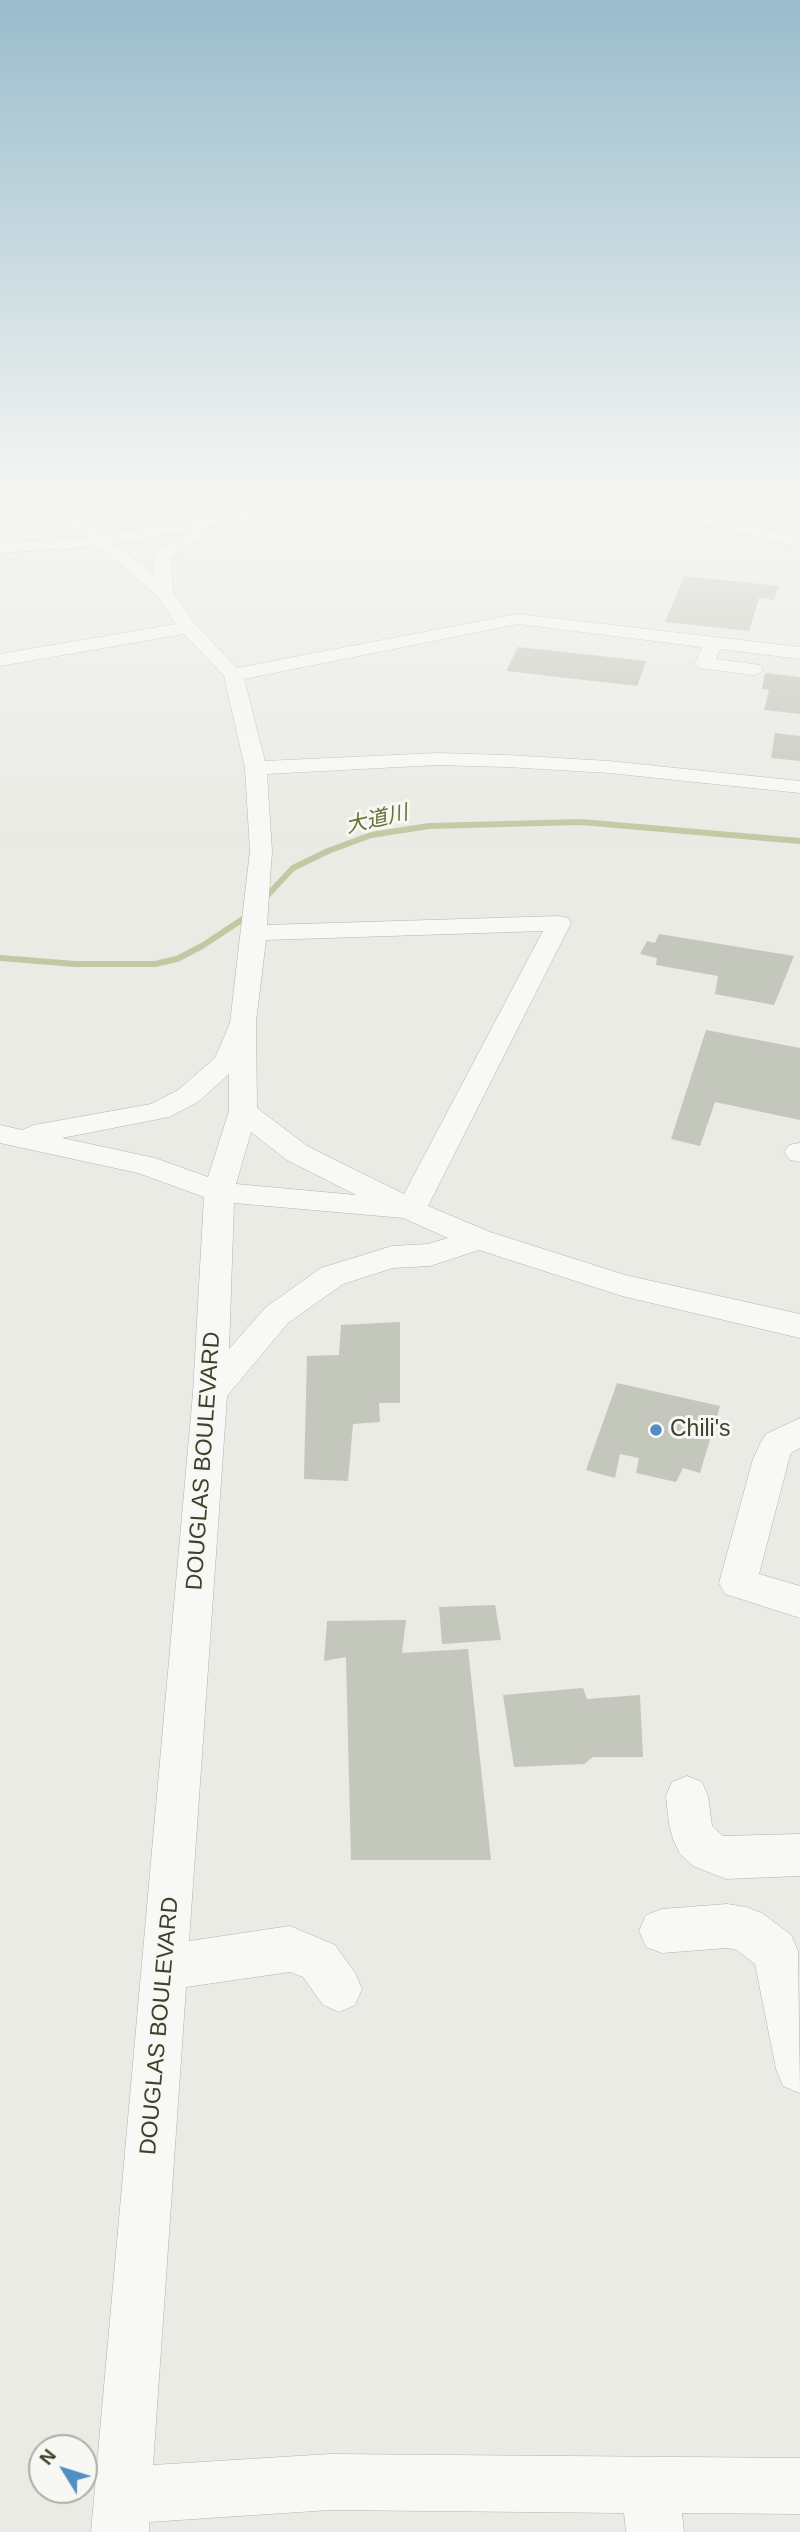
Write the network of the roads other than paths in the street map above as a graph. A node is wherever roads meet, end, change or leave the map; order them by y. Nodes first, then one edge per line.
1 (175, 609) edge
2 (188, 628) junction
3 (713, 643) junction
4 (800, 653) edge
5 (0, 660) edge
6 (752, 669) dead end
7 (233, 675) junction
8 (256, 768) junction
9 (800, 787) edge
10 (254, 933) junction
11 (243, 1021) junction
12 (243, 1111) junction
13 (8, 1135) edge
14 (219, 1192) junction
15 (411, 1210) junction
16 (479, 1239) junction
17 (800, 1326) edge
18 (210, 1393) junction
19 (800, 1431) edge
20 (800, 1602) edge
21 (687, 1796) dead end
22 (800, 1855) edge
23 (662, 1931) dead end
24 (165, 1967) junction
25 (339, 1989) dead end
26 (800, 2068) edge
27 (800, 2486) edge
28 (653, 2509) edge
29 (122, 2514) edge

1 - 2 street, DOUGLAS BOULEVARD
2 - 5 street
2 - 7 street, DOUGLAS BOULEVARD
3 - 4 street
3 - 6 street
3 - 7 street
7 - 8 street, DOUGLAS BOULEVARD
8 - 9 street
8 - 10 street, DOUGLAS BOULEVARD
10 - 11 street, DOUGLAS BOULEVARD
10 - 15 street
11 - 12 street, DOUGLAS BOULEVARD
11 - 13 street
12 - 14 street, DOUGLAS BOULEVARD
12 - 15 street
13 - 14 street
14 - 15 street
14 - 18 street, DOUGLAS BOULEVARD
15 - 16 street
16 - 17 street
16 - 18 street
18 - 24 street, DOUGLAS BOULEVARD
19 - 20 street
21 - 22 street
23 - 26 street
24 - 25 street
24 - 29 street, DOUGLAS BOULEVARD
27 - 28 street
28 - 29 street

